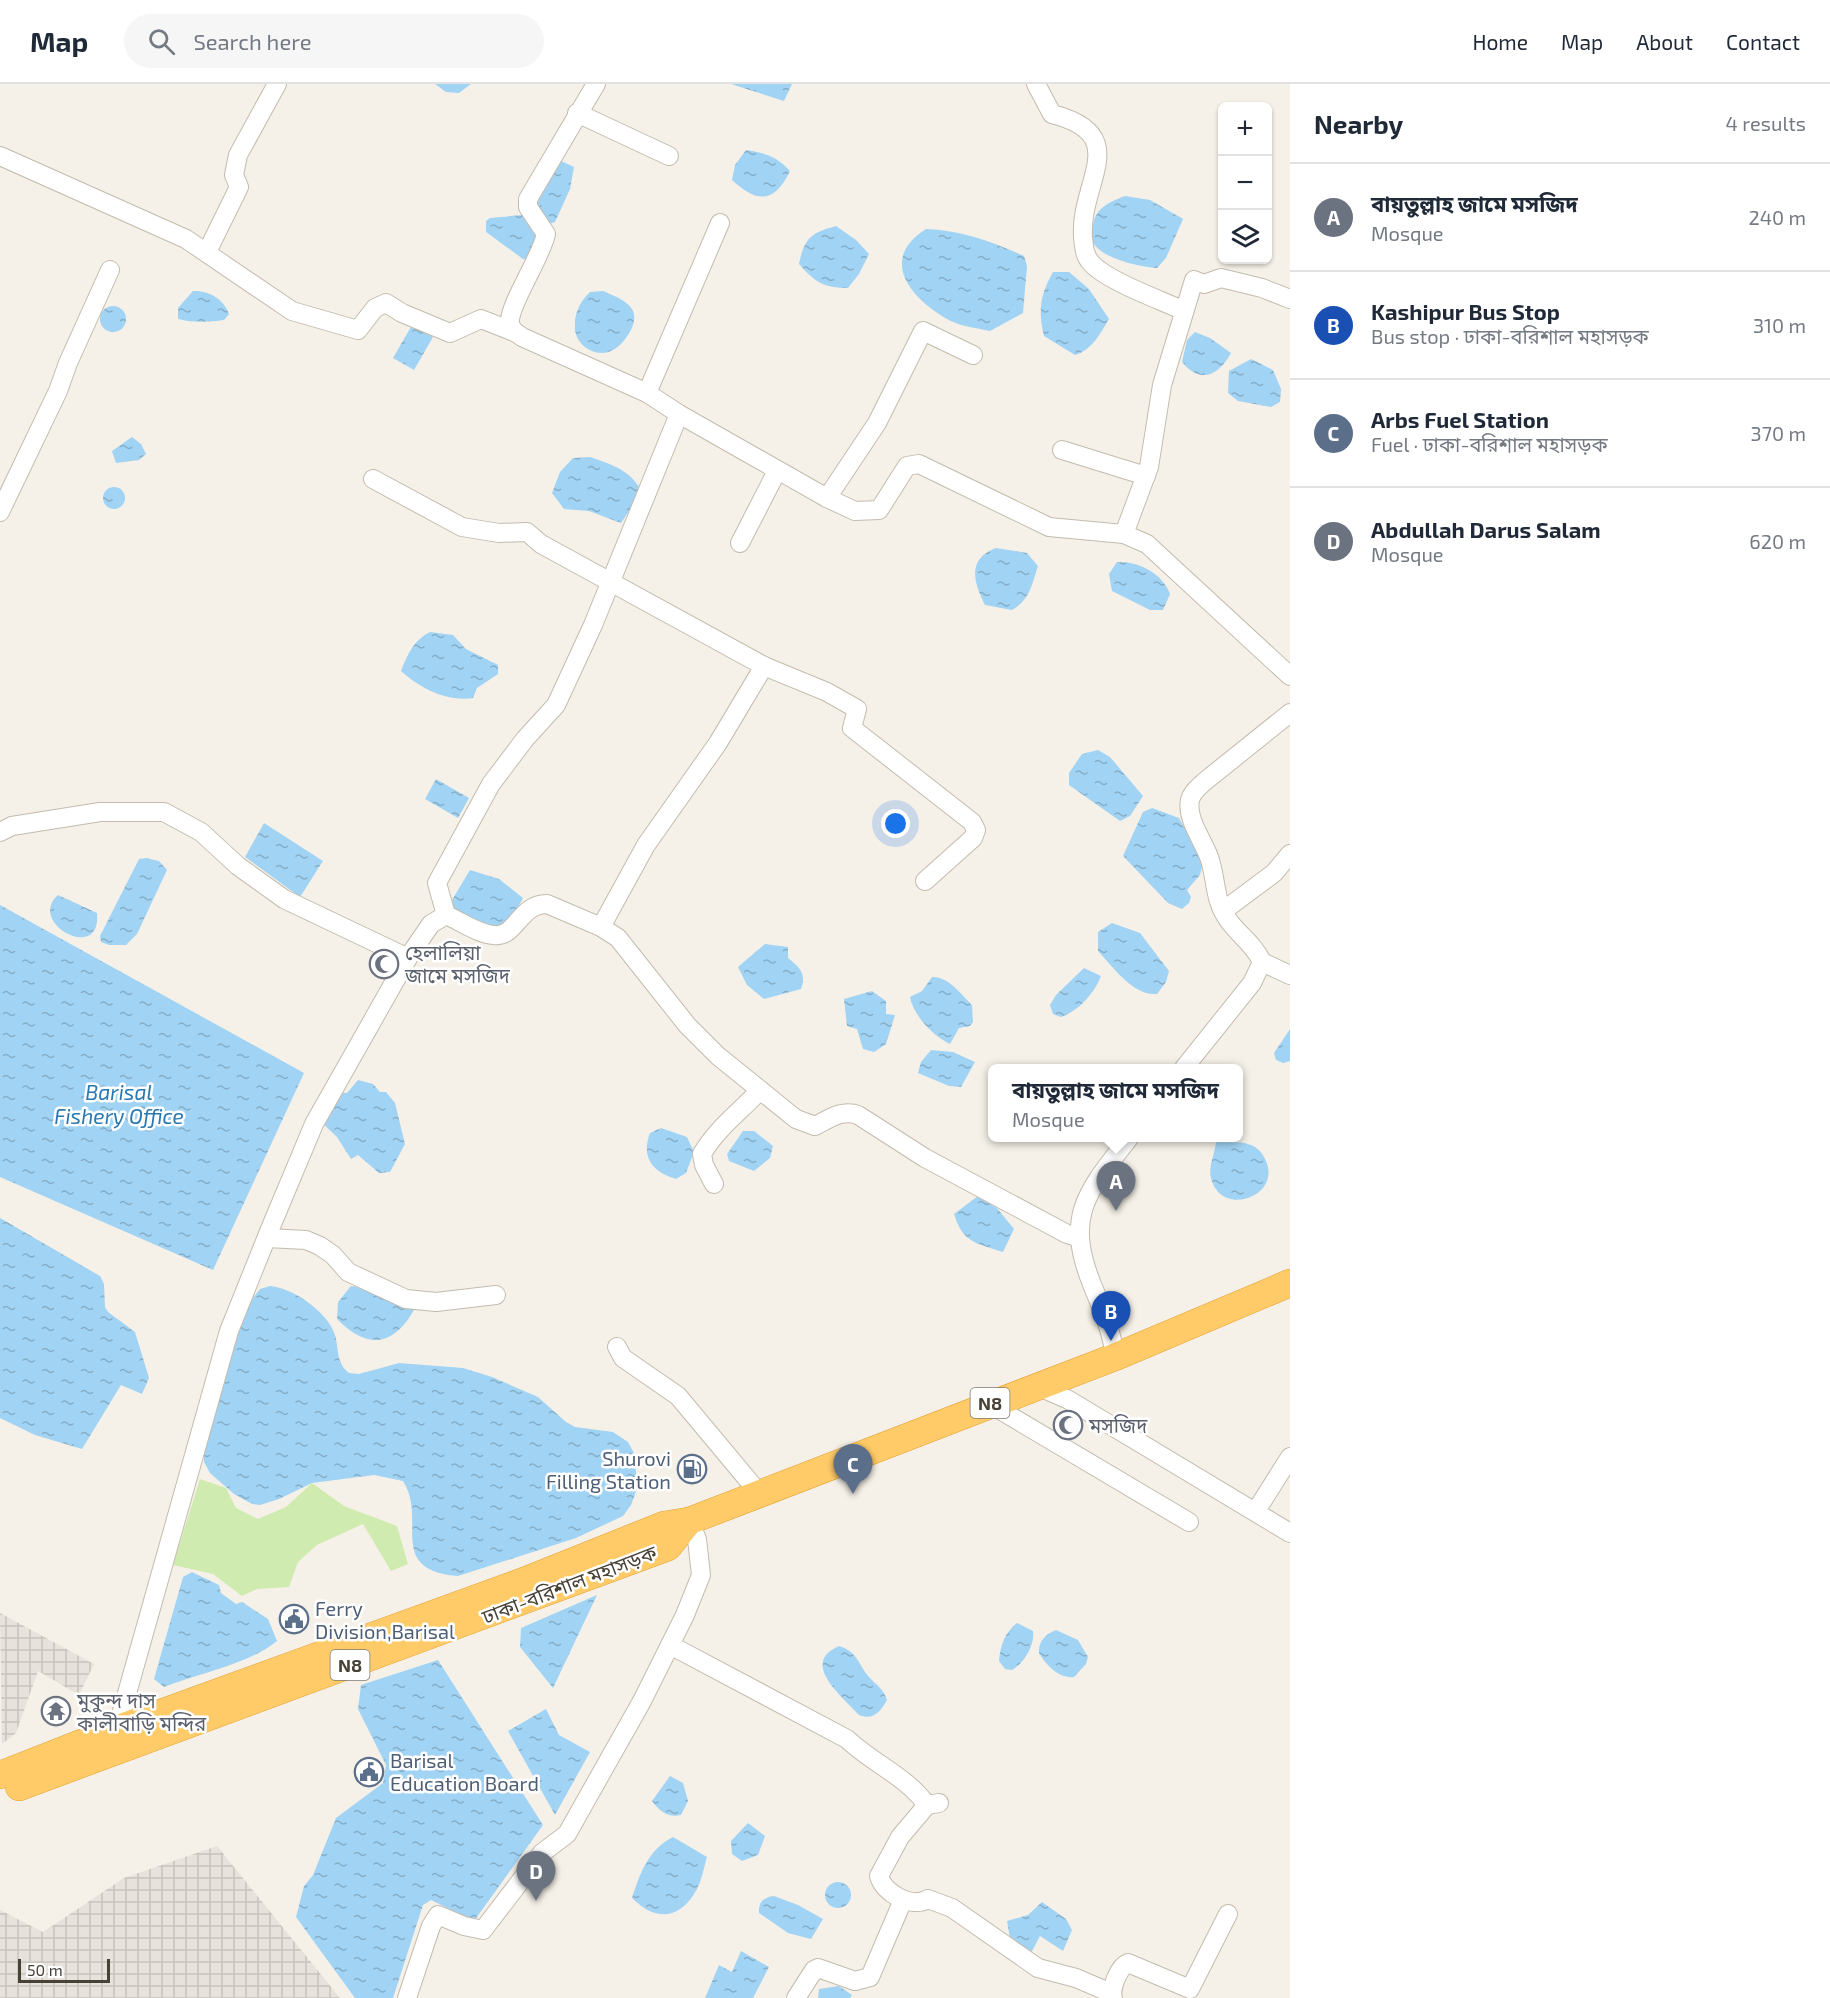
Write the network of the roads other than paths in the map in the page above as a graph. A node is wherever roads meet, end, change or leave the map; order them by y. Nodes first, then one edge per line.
1 (277, 84) edge
2 (596, 84) edge
3 (1036, 84) edge
4 (578, 112) junction
5 (0, 156) edge
6 (669, 156) dead end
7 (720, 223) dead end
8 (207, 252) junction
9 (110, 270) dead end
10 (1290, 299) edge
11 (1184, 311) junction
12 (514, 332) junction
13 (973, 355) dead end
14 (647, 393) junction
15 (679, 414) junction
16 (1062, 450) dead end
17 (777, 471) junction
18 (1146, 476) junction
19 (373, 479) dead end
20 (827, 498) junction
21 (0, 512) edge
22 (1124, 534) junction
23 (740, 543) dead end
24 (609, 580) junction
25 (764, 666) junction
26 (1290, 676) edge
27 (1290, 713) edge
28 (0, 832) edge
29 (1290, 854) edge
30 (925, 881) dead end
31 (1223, 911) junction
32 (446, 915) junction
33 (601, 927) junction
34 (408, 958) junction
35 (1263, 962) junction
36 (1290, 975) edge
37 (1187, 1064) edge
38 (760, 1090) junction
39 (1126, 1142) edge
40 (714, 1184) dead end
41 (267, 1238) junction
42 (1080, 1238) junction
43 (1290, 1282) edge
44 (496, 1295) dead end
45 (617, 1347) dead end
46 (1115, 1357) junction
47 (1037, 1386) junction
48 (990, 1404) junction
49 (1290, 1457) edge
50 (759, 1493) junction
51 (1256, 1511) junction
52 (689, 1521) junction
53 (1189, 1522) dead end
54 (1290, 1533) edge
55 (670, 1645) junction
56 (117, 1728) junction
57 (0, 1775) edge
58 (0, 1793) edge
59 (903, 1900) junction
60 (1228, 1914) dead end
61 (1112, 1996) edge
62 (407, 1998) edge
63 (796, 1998) edge

1 - 8 street
2 - 4 street
3 - 11 street
4 - 6 street
4 - 12 street
5 - 8 street
7 - 14 street
8 - 12 street
9 - 21 street
10 - 11 street
11 - 18 street
12 - 14 street
13 - 20 street
14 - 15 street
15 - 17 street
15 - 24 street
16 - 18 street
17 - 20 street
17 - 23 street
18 - 22 street
19 - 24 street
20 - 22 street
22 - 26 street
24 - 25 street
24 - 32 street
25 - 30 street
25 - 33 street
27 - 31 street
28 - 34 street
29 - 31 street
31 - 35 street
32 - 33 street
32 - 34 street
33 - 38 street
34 - 41 street
35 - 36 street
35 - 37 street
38 - 40 street
38 - 42 street
39 - 42 street
41 - 44 street
41 - 56 street
42 - 46 street
43 - 46 highway, ঢাকা-বরিশাল মহাসড়ক / N8
45 - 50 street
46 - 47 highway, ঢাকা-বরিশাল মহাসড়ক / N8
47 - 48 highway, ঢাকা-বরিশাল মহাসড়ক / N8
47 - 51 street
48 - 50 highway, ঢাকা-বরিশাল মহাসড়ক / N8
48 - 53 street
49 - 51 street
50 - 52 highway, ঢাকা-বরিশাল মহাসড়ক / N8
51 - 54 street
52 - 55 street
52 - 56 highway, ঢাকা-বরিশাল মহাসড়ক / N8
52 - 58 highway, ঢাকা-বরিশাল মহাসড়ক / N8
55 - 59 street
55 - 62 street
56 - 57 highway, ঢাকা-বরিশাল মহাসড়ক / N8
59 - 61 street
59 - 63 street
60 - 61 street

